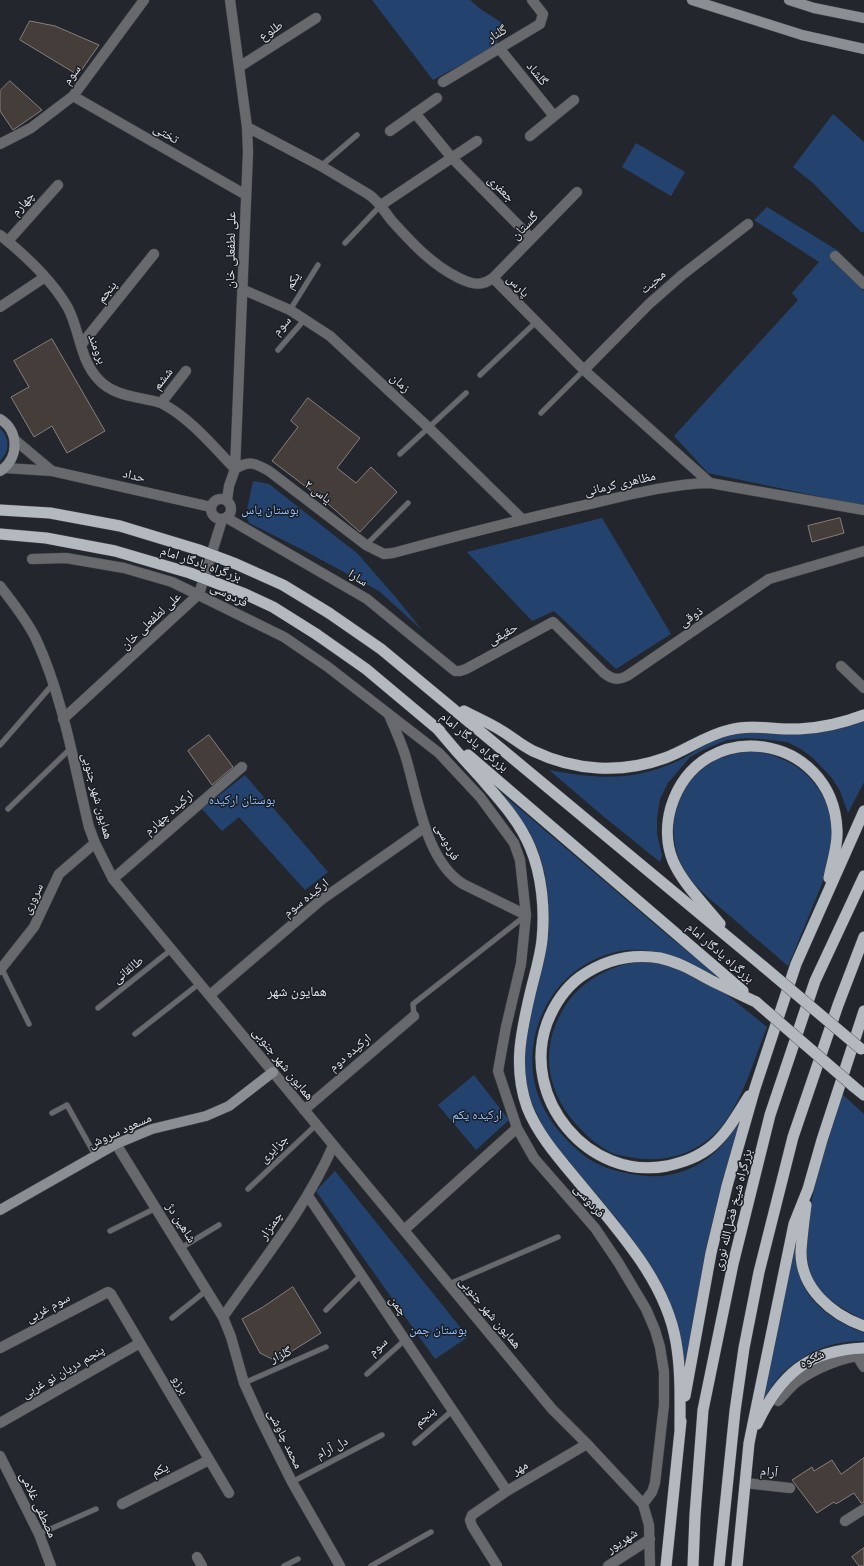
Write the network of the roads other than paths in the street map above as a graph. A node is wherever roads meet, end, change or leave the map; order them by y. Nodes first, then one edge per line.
1 (144, 0) edge
2 (230, 0) edge
3 (532, 0) edge
4 (692, 0) edge
5 (789, 0) edge
6 (316, 18) dead end
7 (864, 18) edge
8 (499, 48) junction
9 (864, 49) edge
10 (239, 67) junction
11 (442, 82) dead end
12 (73, 96) junction
13 (437, 98) dead end
14 (574, 100) dead end
15 (416, 113) junction
16 (554, 116) junction
17 (247, 127) junction
18 (390, 131) dead end
19 (357, 135) dead end
20 (530, 136) dead end
21 (477, 141) dead end
22 (0, 144) edge
23 (452, 158) junction
24 (321, 166) junction
25 (58, 184) dead end
26 (577, 192) dead end
27 (246, 195) junction
28 (381, 205) junction
29 (748, 224) dead end
30 (4, 238) edge
31 (531, 238) junction
32 (345, 243) dead end
33 (154, 254) dead end
34 (835, 256) dead end
35 (318, 265) dead end
36 (45, 277) junction
37 (493, 278) junction
38 (864, 284) edge
39 (244, 290) junction
40 (0, 307) edge
41 (290, 310) junction
42 (305, 319) junction
43 (536, 322) junction
44 (82, 345) junction
45 (278, 350) dead end
46 (584, 370) junction
47 (186, 371) dead end
48 (480, 375) dead end
49 (466, 393) dead end
50 (161, 403) junction
51 (541, 413) dead end
52 (1, 419) edge
53 (429, 428) junction
54 (15, 440) junction
55 (400, 454) dead end
56 (235, 469) junction
57 (2, 470) edge
58 (52, 471) junction
59 (710, 483) junction
60 (227, 500) junction
61 (408, 503) dead end
62 (211, 507) junction
63 (0, 510) edge
64 (864, 510) edge
65 (224, 519) junction
66 (522, 519) junction
67 (0, 534) edge
68 (366, 545) junction
69 (864, 551) edge
70 (384, 554) joint
71 (32, 559) dead end
72 (0, 586) edge
73 (199, 594) junction
74 (553, 622) joint
75 (841, 666) dead end
76 (466, 669) joint
77 (53, 684) junction
78 (864, 688) edge
79 (448, 703) junction
80 (389, 715) junction
81 (864, 715) edge
82 (63, 719) junction
83 (434, 726) junction
84 (0, 745) edge
85 (70, 748) junction
86 (242, 767) dead end
87 (8, 809) dead end
88 (864, 811) edge
89 (424, 828) junction
90 (95, 844) junction
91 (864, 876) edge
92 (113, 879) junction
93 (825, 898) junction
94 (526, 915) junction
95 (864, 937) edge
96 (735, 942) junction
97 (172, 949) junction
98 (1, 970) edge
99 (200, 983) junction
100 (210, 995) junction
101 (756, 1002) junction
102 (98, 1008) dead end
103 (864, 1011) edge
104 (414, 1016) joint
105 (29, 1024) dead end
106 (135, 1034) dead end
107 (863, 1050) edge
108 (273, 1072) junction
109 (755, 1088) junction
110 (864, 1095) edge
111 (304, 1110) junction
112 (52, 1113) dead end
113 (316, 1124) junction
114 (517, 1128) junction
115 (116, 1144) junction
116 (333, 1146) junction
117 (95, 1155) junction
118 (248, 1189) dead end
119 (808, 1189) junction
120 (308, 1196) junction
121 (156, 1208) junction
122 (0, 1210) edge
123 (219, 1225) dead end
124 (404, 1230) junction
125 (110, 1231) dead end
126 (558, 1237) dead end
127 (181, 1248) junction
128 (361, 1275) junction
129 (449, 1284) junction
130 (207, 1290) junction
131 (108, 1292) joint
132 (326, 1310) dead end
133 (223, 1317) junction
134 (172, 1318) dead end
135 (864, 1326) edge
136 (406, 1339) junction
137 (140, 1343) junction
138 (326, 1347) dead end
139 (0, 1348) edge
140 (862, 1353) edge
141 (864, 1367) edge
142 (367, 1374) dead end
143 (244, 1383) junction
144 (778, 1401) dead end
145 (453, 1410) junction
146 (0, 1423) edge
147 (680, 1429) junction
148 (382, 1435) dead end
149 (415, 1443) dead end
150 (749, 1443) junction
151 (587, 1444) junction
152 (0, 1456) edge
153 (210, 1460) junction
154 (292, 1482) junction
155 (745, 1483) junction
156 (790, 1488) dead end
157 (507, 1491) junction
158 (229, 1493) dead end
159 (122, 1504) dead end
160 (643, 1504) junction
161 (96, 1509) dead end
162 (864, 1509) edge
163 (845, 1521) dead end
164 (432, 1532) dead end
165 (39, 1534) junction
166 (650, 1538) junction
167 (197, 1557) dead end
168 (298, 1559) dead end
169 (51, 1566) edge
170 (202, 1566) edge
171 (284, 1566) edge
172 (340, 1566) edge
173 (371, 1566) edge
174 (497, 1566) edge
175 (608, 1566) edge
176 (650, 1566) edge
177 (666, 1566) edge
178 (693, 1566) edge
179 (720, 1566) edge
180 (737, 1566) edge

1 - 12 street, سوم
2 - 10 street, علی لطفعلی خان
3 - 8 street, گلنار
4 - 9 main road
5 - 7 main road
6 - 10 street, طلوع
8 - 11 street, گلنار
8 - 16 street, گلشاد
10 - 17 street, علی لطفعلی خان
12 - 22 street, سوم
12 - 27 street, تختی
13 - 15 street
14 - 16 street
15 - 18 street
15 - 23 street, جعفری
16 - 20 street
17 - 24 street, پارس
17 - 27 street, علی لطفعلی خان
19 - 24 lane
21 - 23 street
23 - 28 street
23 - 31 street, جعفری
24 - 28 street, پارس
25 - 30 street, چهارم
26 - 31 street, گلستان
27 - 39 street, علی لطفعلی خان
28 - 32 lane
28 - 37 street, پارس
29 - 46 street, محبت
30 - 36 street, برومند
31 - 37 street, گلستان
33 - 44 street, پنجم
34 - 38 street
35 - 41 lane, یکم
36 - 40 street
36 - 44 street, برومند
37 - 43 street, پارس
39 - 41 street, زمان
39 - 56 street, علی لطفعلی خان
41 - 42 street, زمان
42 - 45 lane, سوم
42 - 53 street, زمان
43 - 46 street, پارس
43 - 48 lane
44 - 50 street, برومند
46 - 51 lane
46 - 59 street, پارس
47 - 50 street, ششم
49 - 53 lane
50 - 56 street, برومند
52 - 54 main road
53 - 55 lane
53 - 66 street, زمان
54 - 57 main road
54 - 58 street
56 - 60 street, علی لطفعلی خان
56 - 68 street, یاس ۲
57 - 58 street, حداد
58 - 62 street, حداد
59 - 64 street, مظاهری کرمانی
59 - 66 street, مظاهری کرمانی
60 - 62 street
60 - 65 street
61 - 68 lane
62 - 65 street
63 - 79 highway, بزرگراه یادگار امام, bridge
65 - 73 street, علی لطفعلی خان
65 - 76 street, سارا
66 - 70 street, مظاهری کرمانی
67 - 83 highway, بزرگراه یادگار امام, bridge
68 - 70 street, یاس ۲
69 - 74 street, ذوقی
71 - 73 street, فردوسی
72 - 77 street, همایون‌ شهر جنوبی
73 - 80 street, فردوسی
73 - 82 street, علی لطفعلی خان
74 - 76 street, حقیقی
75 - 78 street
77 - 82 street, همایون‌ شهر جنوبی
77 - 84 lane
79 - 81 highway
79 - 96 highway, بزرگراه یادگار امام
80 - 89 street, فردوسی
80 - 94 street, فردوسی
82 - 85 street, همایون‌ شهر جنوبی
83 - 101 highway, بزرگراه یادگار امام
83 - 147 highway
85 - 87 lane
85 - 90 street, همایون‌ شهر جنوبی
86 - 92 street, ارکیده چهارم
88 - 93 highway
89 - 94 street, فردوسی
89 - 100 street, ارکیده سوم
90 - 92 street, همایون‌ شهر جنوبی
90 - 98 street, سروری
91 - 178 highway, بزرگراه شیخ فضل‌الله نوری
92 - 97 street, همایون‌ شهر جنوبی
93 - 96 highway
93 - 109 highway
94 - 104 lane
94 - 114 street, فردوسی
95 - 179 highway
96 - 107 highway, بزرگراه یادگار امام, bridge
97 - 99 street, همایون‌ شهر جنوبی
97 - 102 lane, طالقانی
98 - 105 lane
99 - 100 street, همایون‌ شهر جنوبی
99 - 106 lane
100 - 108 street, همایون‌ شهر جنوبی
101 - 109 highway
101 - 110 highway, بزرگراه یادگار امام, bridge
103 - 119 highway
104 - 111 street, ارکیده دوم
108 - 111 street, همایون‌ شهر جنوبی
108 - 115 main road, مسعود سروش
109 - 147 highway
111 - 113 street, همایون‌ شهر جنوبی
112 - 117 lane
113 - 116 street, همایون‌ شهر جنوبی
113 - 118 lane, جزایری
114 - 124 street
114 - 160 street, فردوسی
115 - 117 main road, مسعود سروش
115 - 121 street, شاهین دژ
116 - 120 street, چمنزار
116 - 124 street, همایون‌ شهر جنوبی
117 - 122 main road, مسعود سروش
119 - 135 highway
119 - 150 highway
120 - 128 street, چمن
120 - 133 street, چمنزار
121 - 125 lane
121 - 127 street, شاهین دژ
123 - 127 lane
124 - 129 street, همایون‌ شهر جنوبی
126 - 129 lane
127 - 130 street, شاهین دژ
128 - 132 lane
128 - 136 street, چمن
129 - 151 street, همایون‌ شهر جنوبی
130 - 133 street, شاهین دژ
130 - 134 lane
131 - 137 street, برزو
131 - 139 street, سوم غربی
133 - 143 street, محمد چاوشی
136 - 142 lane, سوم
136 - 145 street, چمن
137 - 146 street, پنجم دریان‌ نو غربی
137 - 153 street, برزو
138 - 143 lane, گلزار
140 - 141 street
140 - 144 street, شکوه
140 - 150 highway
143 - 154 street, محمد چاوشی
145 - 149 lane, پنجم
145 - 157 street, چمن
147 - 177 highway
148 - 154 lane, دل‌ آرام
150 - 155 highway
151 - 157 street, مهر
151 - 160 street, همایون‌ شهر جنوبی
152 - 165 street, مصطفی غلامی
153 - 158 street, برزو
153 - 159 street, یکم
154 - 172 street, محمد چاوشی
155 - 156 street, آرام
155 - 180 highway
157 - 174 street, مهر
160 - 166 street
161 - 165 lane
162 - 163 street
164 - 173 lane
165 - 169 street, مصطفی غلامی
166 - 175 street, شهریور
166 - 176 street
167 - 170 street
168 - 171 lane

